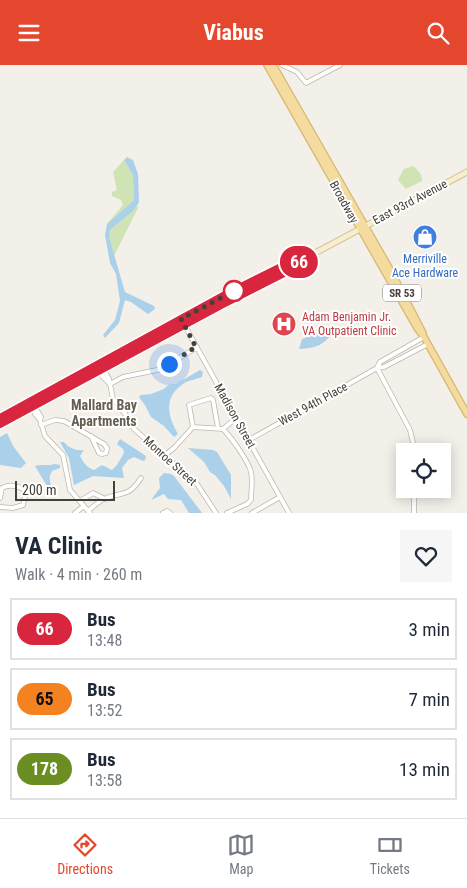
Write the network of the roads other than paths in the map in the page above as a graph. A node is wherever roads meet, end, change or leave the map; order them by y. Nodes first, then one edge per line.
1 (267, 65) edge
2 (273, 65) edge
3 (282, 65) edge
4 (340, 65) edge
5 (467, 171) edge
6 (362, 227) junction
7 (183, 322) junction
8 (424, 337) junction
9 (428, 343) junction
10 (196, 347) junction
11 (101, 367) junction
12 (377, 368) junction
13 (110, 384) junction
14 (32, 404) junction
15 (467, 414) edge
16 (0, 418) edge
17 (236, 418) junction
18 (40, 423) junction
19 (0, 424) edge
20 (192, 427) junction
21 (218, 428) junction
22 (223, 429) junction
23 (91, 436) junction
24 (249, 441) junction
25 (414, 443) edge
26 (165, 455) junction
27 (141, 478) dead end
28 (280, 497) junction
29 (0, 498) edge
30 (414, 498) edge
31 (105, 499) junction
32 (80, 501) junction
33 (84, 506) junction
34 (0, 507) edge
35 (236, 508) junction
36 (89, 512) edge
37 (75, 513) edge
38 (163, 513) edge
39 (170, 513) edge
40 (216, 513) edge
41 (227, 513) edge
42 (238, 513) edge
43 (252, 513) edge
44 (289, 513) edge
45 (414, 513) edge

1 - 6 main road, Broadway / SR 53
2 - 6 main road, Broadway / SR 53
3 - 4 street
5 - 6 street, East 93rd Avenue
6 - 7 street, East 93rd Avenue
6 - 8 main road, Broadway / SR 53
7 - 10 street, Madison Street
7 - 11 street, East 93rd Avenue
8 - 9 main road, Broadway / SR 53
8 - 12 street, West 94th Place
9 - 12 street, West 94th Place
9 - 15 main road, Broadway / SR 53
10 - 13 street
10 - 17 street, Madison Street
11 - 13 street, Monroe Street
11 - 14 street, East 93rd Avenue
12 - 24 street, West 94th Place
12 - 25 street
13 - 26 street, Monroe Street
14 - 16 street, East 93rd Avenue
14 - 18 street
14 - 19 street, East 93rd Avenue
17 - 22 street
17 - 24 street, Madison Street
18 - 23 street
18 - 32 street
20 - 21 street
20 - 21 street
20 - 26 street
21 - 22 street
22 - 35 street
23 - 23 street
24 - 28 street, Madison Street
26 - 40 street, Monroe Street
27 - 31 street
28 - 43 street
28 - 44 street, Madison Street
29 - 34 street
30 - 45 street
31 - 32 street
31 - 36 street
32 - 33 street
33 - 36 street
33 - 37 street
35 - 41 street
35 - 42 street
38 - 39 street

